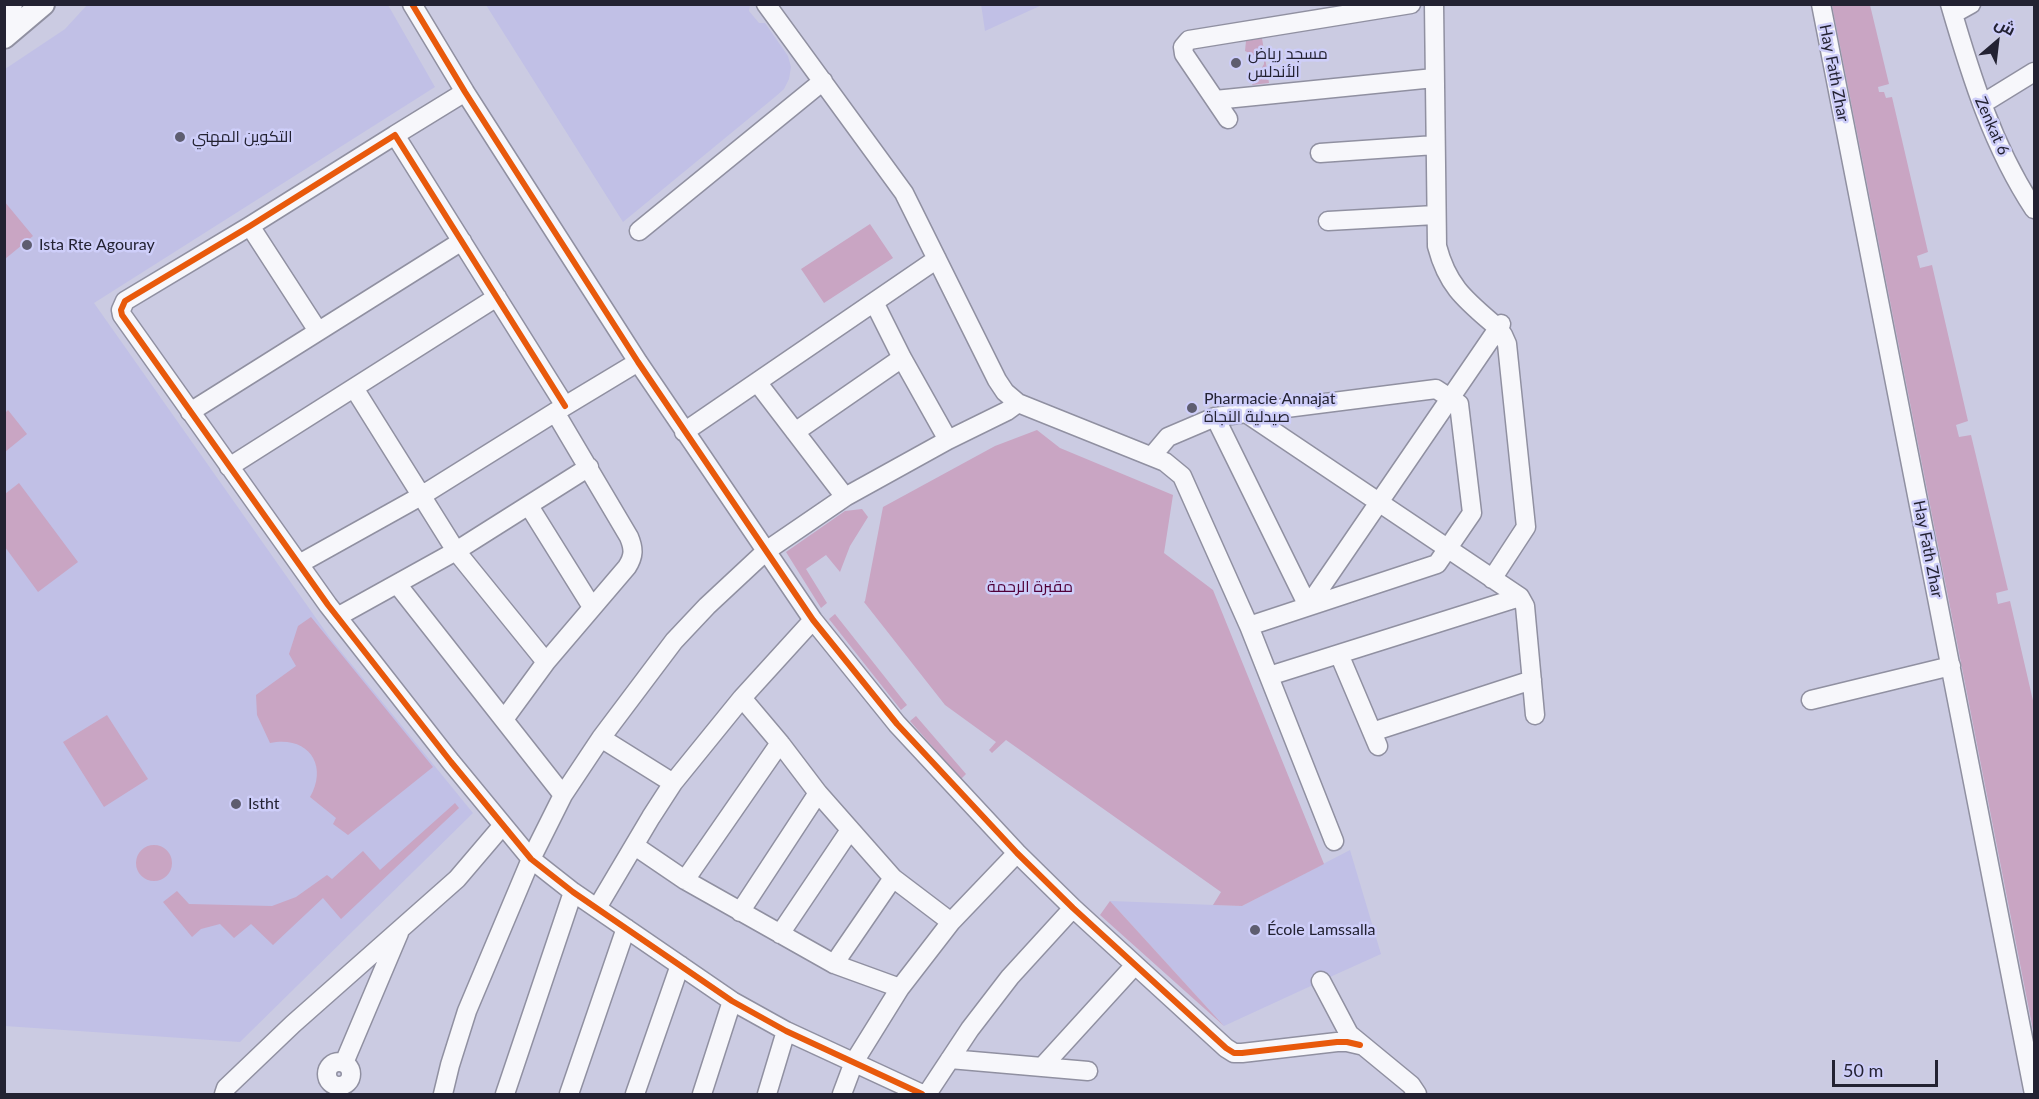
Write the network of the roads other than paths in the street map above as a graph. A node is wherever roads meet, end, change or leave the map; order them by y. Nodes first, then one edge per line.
1 (11, 4) edge
2 (43, 4) edge
3 (412, 4) edge
4 (766, 4) edge
5 (1411, 4) edge
6 (1434, 4) edge
7 (1821, 4) edge
8 (1971, 4) edge
9 (1952, 9) edge
10 (4, 10) edge
11 (4, 37) edge
12 (2034, 72) edge
13 (1434, 78) junction
14 (823, 81) junction
15 (465, 92) junction
16 (1215, 100) junction
17 (1982, 104) junction
18 (1228, 119) dead end
19 (395, 135) junction
20 (1435, 145) junction
21 (1320, 153) dead end
22 (2034, 209) edge
23 (1435, 215) junction
24 (1328, 221) dead end
25 (250, 226) junction
26 (639, 231) dead end
27 (462, 241) junction
28 (937, 259) junction
29 (497, 297) junction
30 (874, 302) junction
31 (1500, 326) junction
32 (318, 331) junction
33 (902, 358) junction
34 (638, 362) junction
35 (757, 382) junction
36 (354, 388) junction
37 (1450, 398) junction
38 (1018, 403) junction
39 (560, 409) junction
40 (190, 412) junction
41 (1246, 413) junction
42 (1215, 417) junction
43 (684, 432) junction
44 (795, 432) junction
45 (948, 440) junction
46 (1152, 456) junction
47 (230, 467) junction
48 (589, 467) junction
49 (421, 496) junction
50 (845, 497) junction
51 (1379, 502) junction
52 (529, 506) junction
53 (1448, 549) junction
54 (456, 551) junction
55 (766, 551) junction
56 (299, 564) junction
57 (1492, 579) junction
58 (397, 584) junction
59 (1520, 597) junction
60 (1308, 606) junction
61 (592, 607) junction
62 (337, 617) junction
63 (813, 620) junction
64 (1249, 626) junction
65 (1339, 654) junction
66 (546, 662) junction
67 (1951, 666) junction
68 (1269, 676) junction
69 (1532, 680) junction
70 (742, 698) junction
71 (1811, 700) dead end
72 (1535, 715) dead end
73 (505, 718) junction
74 (601, 738) junction
75 (780, 743) junction
76 (674, 783) junction
77 (818, 793) junction
78 (563, 795) junction
79 (503, 825) junction
80 (850, 830) junction
81 (1334, 841) dead end
82 (635, 846) junction
83 (1017, 853) junction
84 (531, 859) junction
85 (893, 878) junction
86 (685, 880) junction
87 (573, 892) junction
88 (597, 908) junction
89 (1073, 908) junction
90 (740, 912) junction
91 (951, 922) junction
92 (401, 928) junction
93 (626, 928) junction
94 (780, 934) junction
95 (834, 964) junction
96 (681, 965) junction
97 (1135, 965) junction
98 (1321, 981) dead end
99 (900, 988) junction
100 (732, 1001) junction
101 (786, 1030) junction
102 (1360, 1045) junction
103 (950, 1059) junction
104 (854, 1062) junction
105 (344, 1063) dead end
106 (1042, 1067) junction
107 (1089, 1071) dead end
108 (224, 1095) edge
109 (443, 1095) edge
110 (506, 1095) edge
111 (569, 1095) edge
112 (634, 1095) edge
113 (702, 1095) edge
114 (767, 1095) edge
115 (842, 1095) edge
116 (922, 1095) edge
117 (927, 1095) edge
118 (1417, 1095) edge
119 (2034, 1095) edge

1 - 10 main road
2 - 11 main road
3 - 15 street
4 - 14 street
5 - 16 street
6 - 13 street
7 - 67 street, Hay Fath Zhar
8 - 9 street
9 - 17 street, Zenkat 6
12 - 17 street
13 - 16 street
13 - 20 street
14 - 26 street
14 - 28 street
15 - 19 street
15 - 34 street
16 - 18 street
17 - 22 street, Zenkat 6
19 - 25 street
19 - 27 street
20 - 21 street
20 - 23 street
23 - 24 street
23 - 31 street
25 - 32 street
25 - 40 street
27 - 29 street
27 - 32 street
28 - 30 street
28 - 38 street
29 - 36 street
29 - 39 street
30 - 33 street
30 - 35 street
31 - 37 street
31 - 57 street
32 - 40 street
33 - 44 street
33 - 45 street
34 - 39 street
34 - 43 street
35 - 43 street
35 - 44 street
36 - 47 street
36 - 49 street
37 - 41 street
37 - 51 street
37 - 53 street
38 - 45 street
38 - 46 street
39 - 48 street
39 - 49 street
40 - 47 street
41 - 42 street
41 - 51 street
42 - 46 street
42 - 60 street
43 - 55 street
44 - 50 street
45 - 50 street
46 - 64 street
47 - 56 street
48 - 52 street
48 - 61 street
49 - 54 street
49 - 56 street
50 - 55 street
51 - 53 street
51 - 60 street
52 - 54 street
52 - 61 street
53 - 57 street
53 - 60 street
54 - 58 street
54 - 66 street
55 - 63 street
55 - 74 street
56 - 62 street
57 - 59 street
58 - 62 street
58 - 73 street
59 - 65 street
59 - 69 street
60 - 64 street
61 - 66 street
62 - 79 street
63 - 70 street
63 - 83 street
64 - 68 street
65 - 68 street
65 - 69 street
66 - 73 street
67 - 71 street
67 - 119 street, Hay Fath Zhar
68 - 81 street
69 - 72 street
70 - 75 street
70 - 76 street
73 - 78 street
74 - 76 street
74 - 78 street
75 - 77 street
75 - 86 street
76 - 82 street
77 - 80 street
77 - 90 street
78 - 84 street
79 - 84 street
79 - 92 street
80 - 85 street
80 - 94 street
82 - 86 street
82 - 88 street
83 - 89 street
83 - 91 street
84 - 87 street
84 - 109 street
85 - 91 street
85 - 95 street
86 - 90 street
87 - 88 street
87 - 110 street
88 - 93 street
89 - 97 street
89 - 103 street
90 - 94 street
91 - 99 street
92 - 105 street
92 - 108 street
93 - 96 street
93 - 111 street
94 - 95 street
95 - 99 street
96 - 100 street
96 - 112 street
97 - 102 street
97 - 106 street
98 - 102 street
99 - 104 street
100 - 101 street
100 - 113 street
101 - 104 street
101 - 114 street
102 - 118 street
103 - 106 street
103 - 117 street
104 - 115 street
104 - 116 street
106 - 107 street

